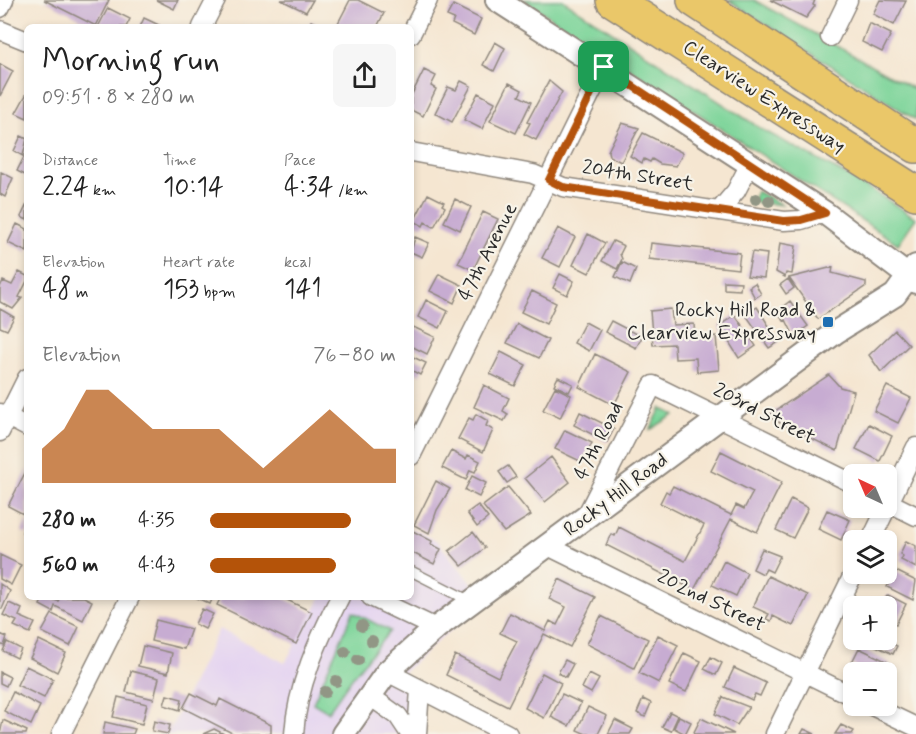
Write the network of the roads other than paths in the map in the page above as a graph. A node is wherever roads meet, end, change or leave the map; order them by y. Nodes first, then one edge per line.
1 (4, 0) edge
2 (216, 0) edge
3 (428, 0) edge
4 (497, 0) edge
5 (613, 0) edge
6 (694, 0) edge
7 (848, 0) edge
8 (0, 8) edge
9 (204, 24) edge
10 (414, 28) edge
11 (0, 30) edge
12 (830, 37) dead end
13 (24, 40) edge
14 (604, 67) junction
15 (916, 146) edge
16 (414, 153) edge
17 (750, 164) junction
18 (549, 180) junction
19 (916, 193) edge
20 (719, 211) junction
21 (825, 213) junction
22 (914, 275) edge
23 (24, 383) edge
24 (653, 386) joint
25 (720, 416) junction
26 (2, 421) edge
27 (24, 425) edge
28 (916, 447) edge
29 (414, 450) edge
30 (843, 478) edge
31 (897, 484) edge
32 (897, 506) edge
33 (916, 516) edge
34 (585, 518) junction
35 (548, 546) junction
36 (414, 573) edge
37 (850, 584) edge
38 (128, 600) edge
39 (339, 600) edge
40 (377, 600) edge
41 (472, 602) junction
42 (435, 628) junction
43 (387, 672) junction
44 (805, 673) junction
45 (420, 688) junction
46 (843, 692) edge
47 (370, 696) junction
48 (892, 716) edge
49 (916, 728) edge
50 (60, 734) edge
51 (294, 734) edge
52 (343, 734) edge
53 (410, 734) edge
54 (417, 734) edge
55 (508, 734) edge
56 (775, 734) edge

1 - 8 street
2 - 9 street
3 - 10 street
4 - 14 street
5 - 19 highway, Clearview Expressway
6 - 15 highway, Clearview Expressway
7 - 12 street
11 - 13 street
14 - 17 street
14 - 18 street, 47th Avenue
16 - 18 street, 204th Street
17 - 20 street
17 - 21 street
18 - 20 street, 204th Street
18 - 29 street, 47th Avenue
20 - 21 street, 204th Street
21 - 22 street
22 - 25 street, Rocky Hill Road
23 - 26 street
24 - 25 street, 203rd Street
24 - 34 street, 47th Road
25 - 30 street, 203rd Street
25 - 34 street, Rocky Hill Road
26 - 27 street
28 - 31 street
32 - 33 street
34 - 35 street, Rocky Hill Road
35 - 41 street, Rocky Hill Road
35 - 44 street, 202nd Street
36 - 41 lane
37 - 44 street
38 - 50 street
39 - 51 street
40 - 42 street
41 - 42 street, Rocky Hill Road
42 - 43 street, Rocky Hill Road
43 - 45 street
43 - 47 street, Rocky Hill Road
44 - 46 street, 202nd Street
44 - 56 street
45 - 54 street
45 - 55 street
47 - 52 street, Rocky Hill Road
47 - 53 street
48 - 49 street

